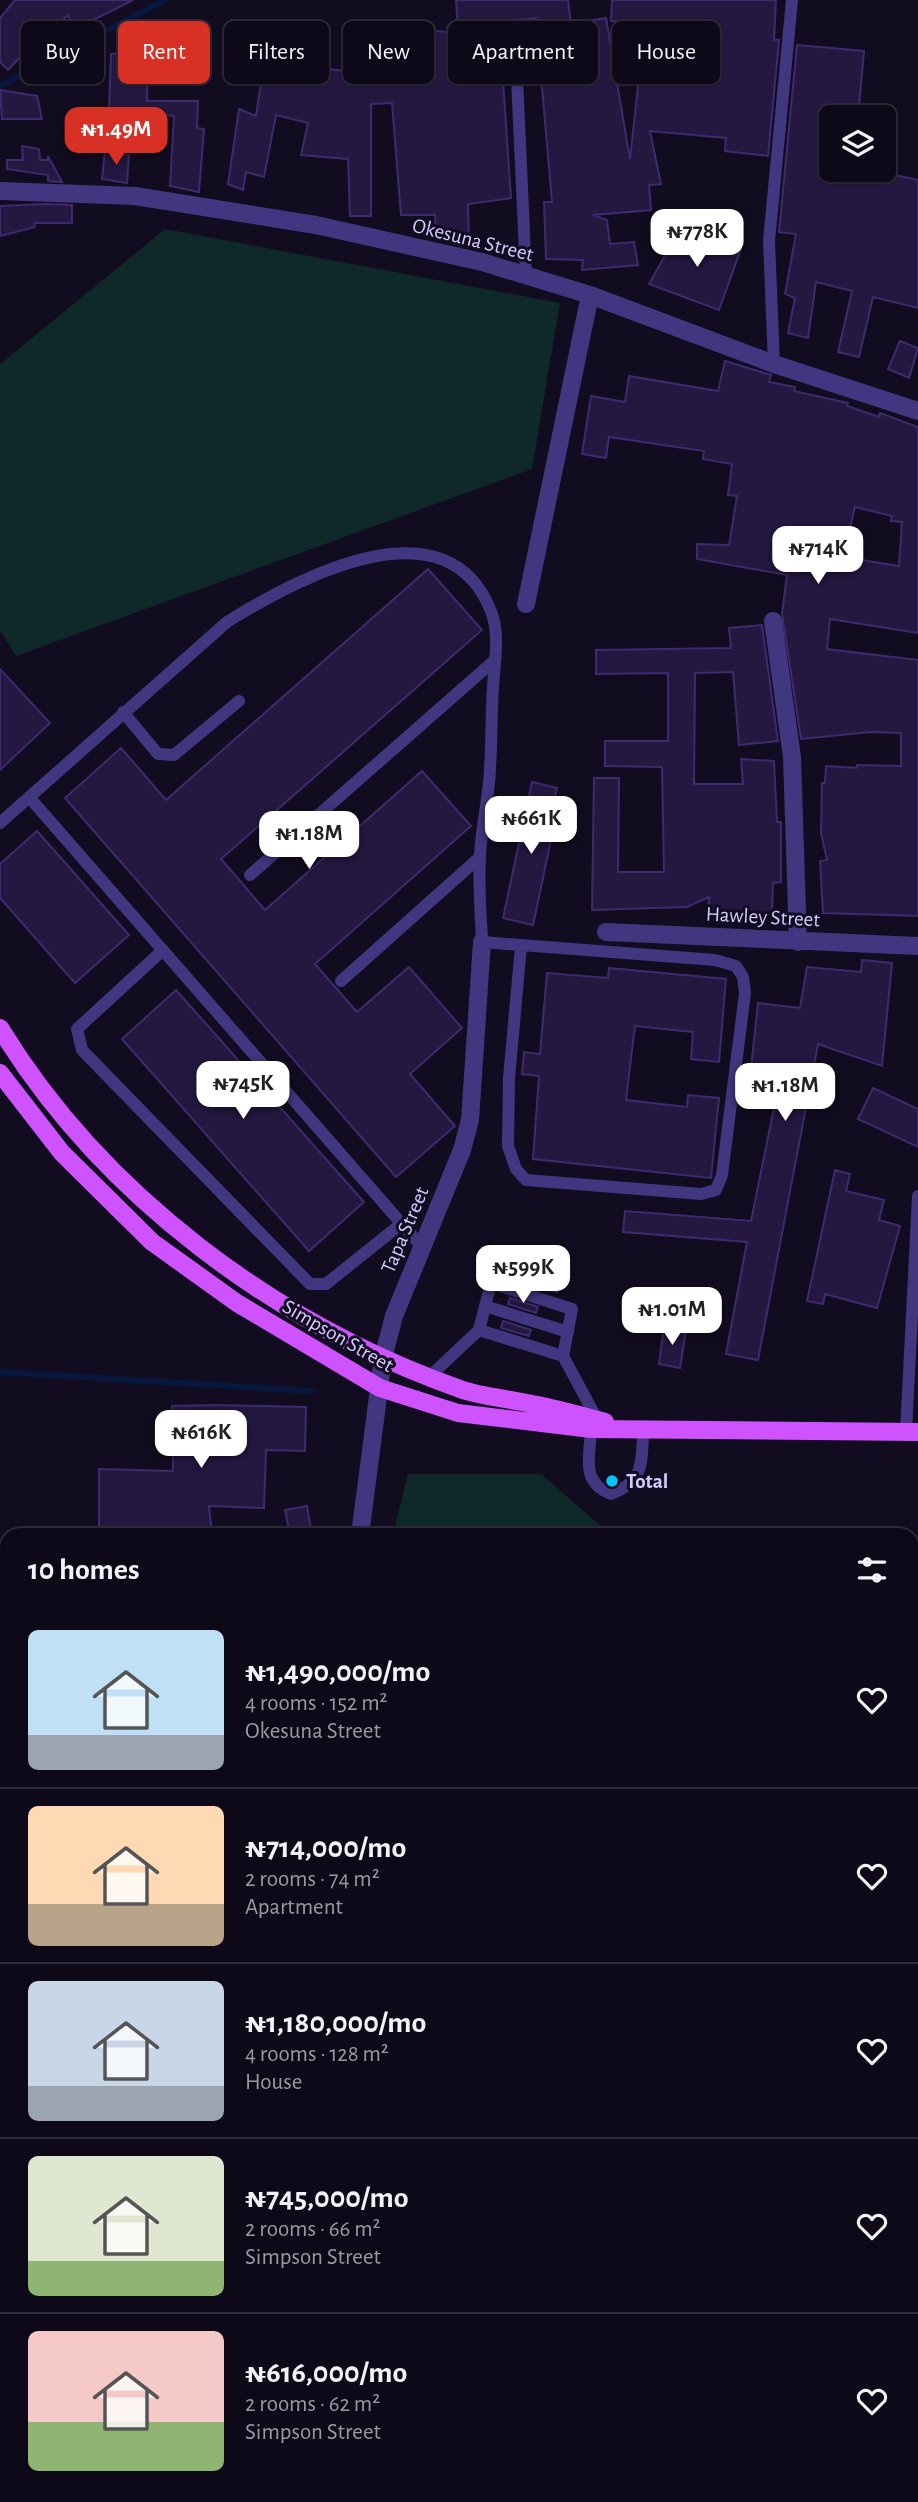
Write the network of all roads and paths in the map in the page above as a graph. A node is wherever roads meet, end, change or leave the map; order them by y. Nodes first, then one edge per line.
1 (792, 0) edge
2 (517, 84) edge
3 (0, 191) edge
4 (526, 276) junction
5 (590, 295) junction
6 (774, 364) junction
7 (918, 411) edge
8 (526, 604) dead end
9 (773, 621) dead end
10 (495, 660) junction
11 (239, 701) dead end
12 (123, 712) junction
13 (29, 797) junction
14 (0, 823) edge
15 (480, 858) junction
16 (250, 875) dead end
17 (606, 932) dead end
18 (482, 942) junction
19 (798, 942) junction
20 (521, 946) junction
21 (918, 946) edge
22 (163, 950) junction
23 (341, 981) dead end
24 (0, 1028) edge
25 (0, 1073) edge
26 (918, 1196) edge
27 (401, 1224) junction
28 (422, 1247) junction
29 (485, 1306) junction
30 (479, 1330) junction
31 (568, 1332) junction
32 (563, 1356) junction
33 (383, 1358) junction
34 (429, 1377) junction
35 (380, 1388) junction
36 (594, 1424) junction
37 (644, 1427) junction
38 (912, 1432) edge
39 (361, 1528) edge

1 - 6 lane
2 - 4 lane
3 - 4 street, Okesuna Street
4 - 5 street, Okesuna Street
5 - 6 street, Okesuna Street
5 - 8 street
6 - 7 street, Okesuna Street
9 - 19 street
10 - 12 lane
10 - 15 lane
10 - 16 lane
11 - 12 lane
12 - 13 lane
13 - 14 lane
13 - 22 lane
15 - 18 lane
15 - 23 lane
17 - 19 street, Hawley Street
18 - 20 lane
18 - 28 street, Tapa Street
19 - 21 street, Hawley Street
20 - 20 lane
22 - 27 lane
22 - 27 lane
24 - 33 main road
25 - 35 main road, Simpson Street
26 - 38 lane
27 - 28 lane
28 - 33 street, Tapa Street
29 - 30 lane
29 - 31 lane
29 - 31 lane
30 - 32 lane
30 - 34 lane
31 - 32 lane
32 - 36 lane
33 - 34 main road
33 - 35 street, Tapa Street
34 - 36 main road
35 - 36 main road, Simpson Street
35 - 39 street, Tapa Street
36 - 37 main road
36 - 37 lane
37 - 38 main road

